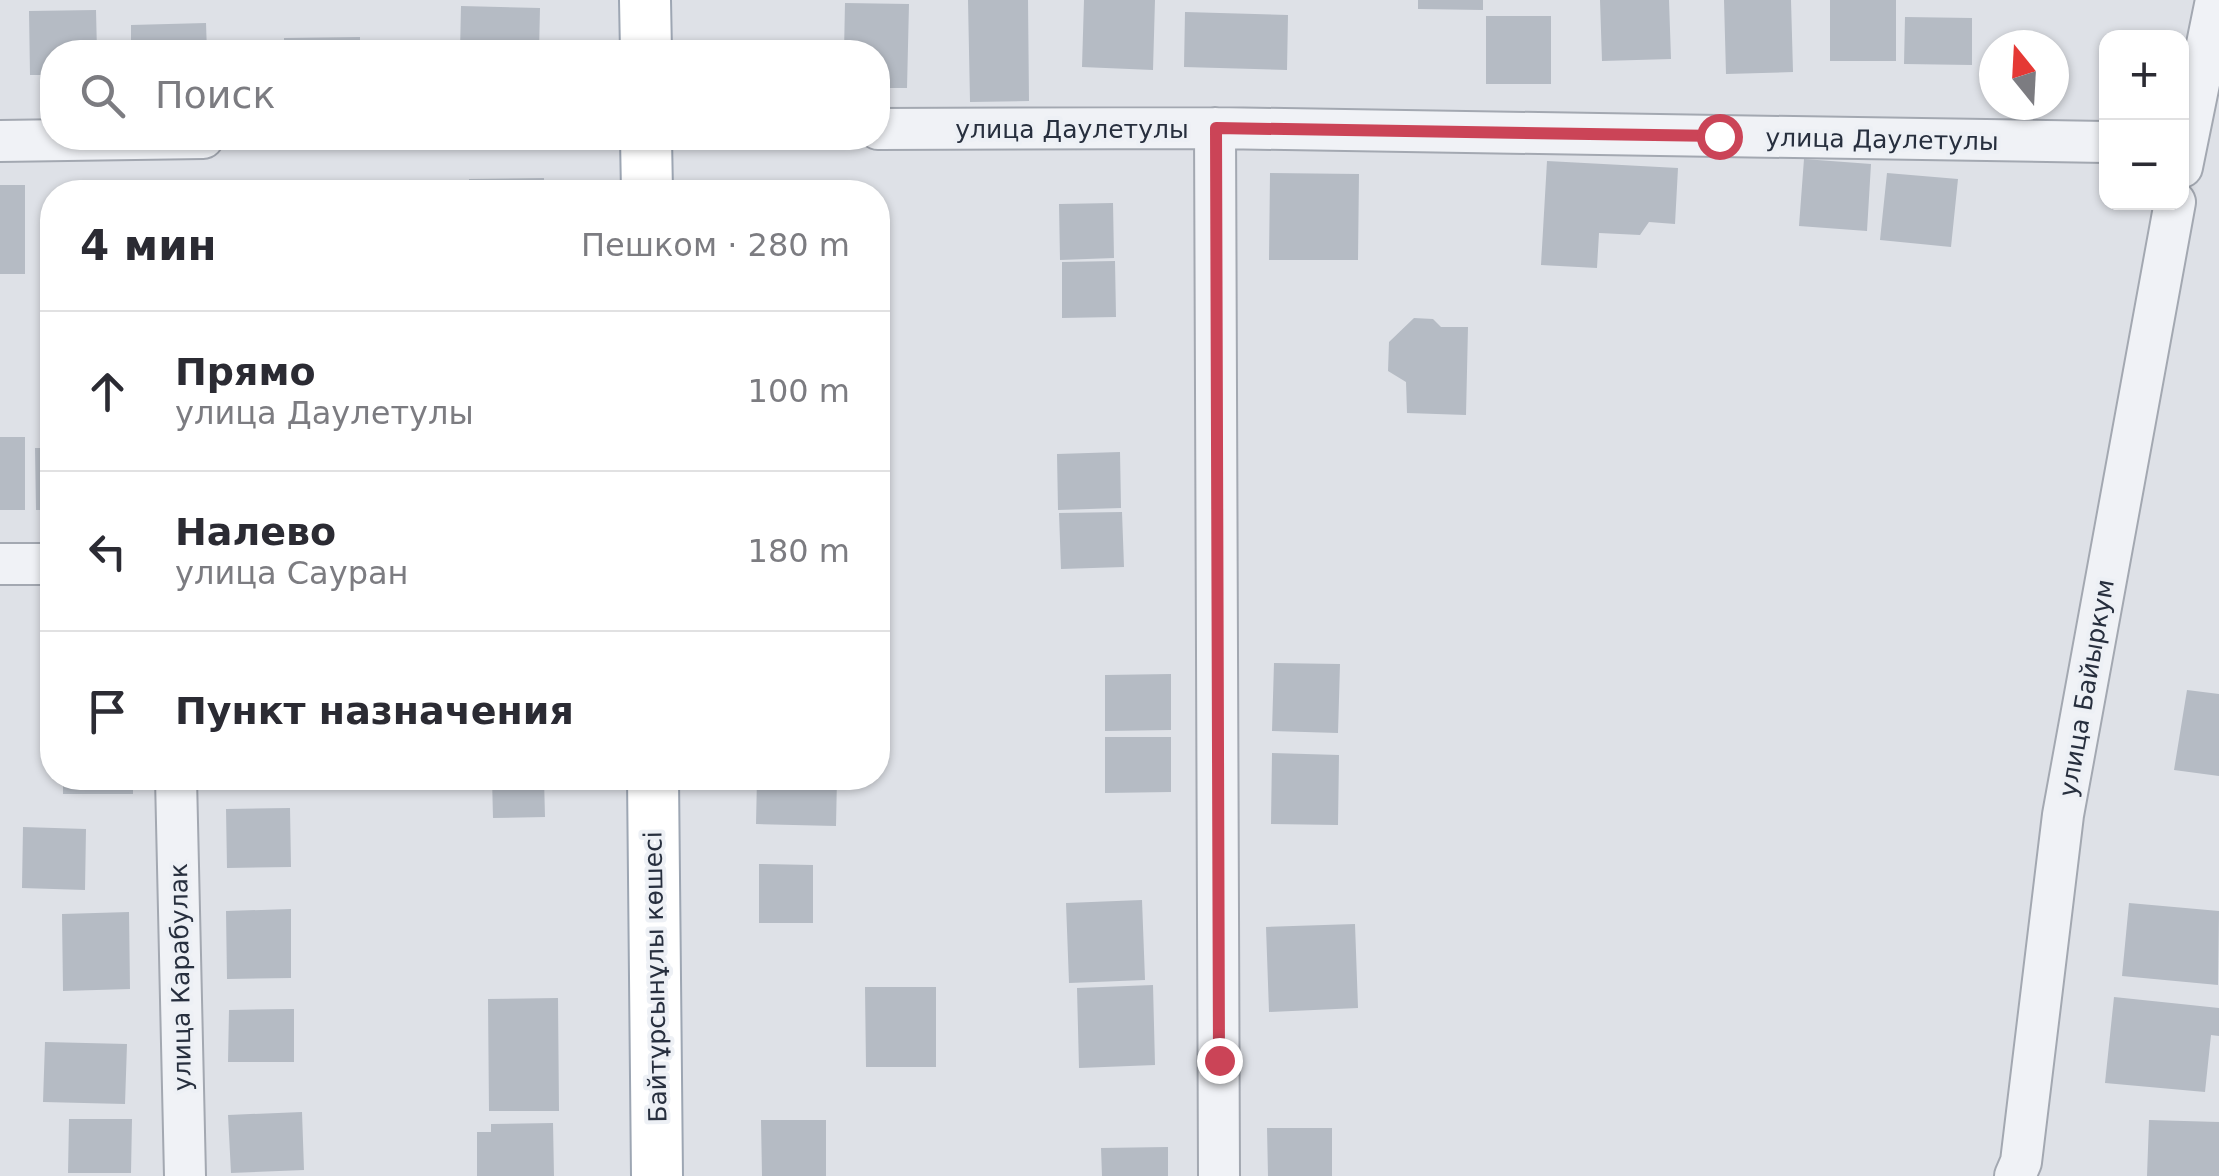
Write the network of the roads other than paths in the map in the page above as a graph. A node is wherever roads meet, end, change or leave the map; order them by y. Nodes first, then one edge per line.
1 (645, 0) edge
2 (2216, 0) edge
3 (646, 40) edge
4 (2189, 124) edge
5 (1216, 128) junction
6 (890, 129) edge
7 (40, 140) edge
8 (0, 141) edge
9 (2099, 142) edge
10 (646, 150) edge
11 (647, 180) edge
12 (2174, 210) edge
13 (0, 564) edge
14 (40, 564) edge
15 (176, 790) edge
16 (653, 790) edge
17 (185, 1176) edge
18 (656, 1176) edge
19 (1219, 1176) edge
20 (2015, 1176) edge

1 - 3 main road
2 - 4 street
5 - 6 street, улица Даулетулы
5 - 9 street, улица Даулетулы
5 - 19 street
7 - 8 street
10 - 11 main road
12 - 20 street, улица Байыркум
13 - 14 street
15 - 17 street, улица Карабулак
16 - 18 main road, Байтұрсынұлы көшесі

